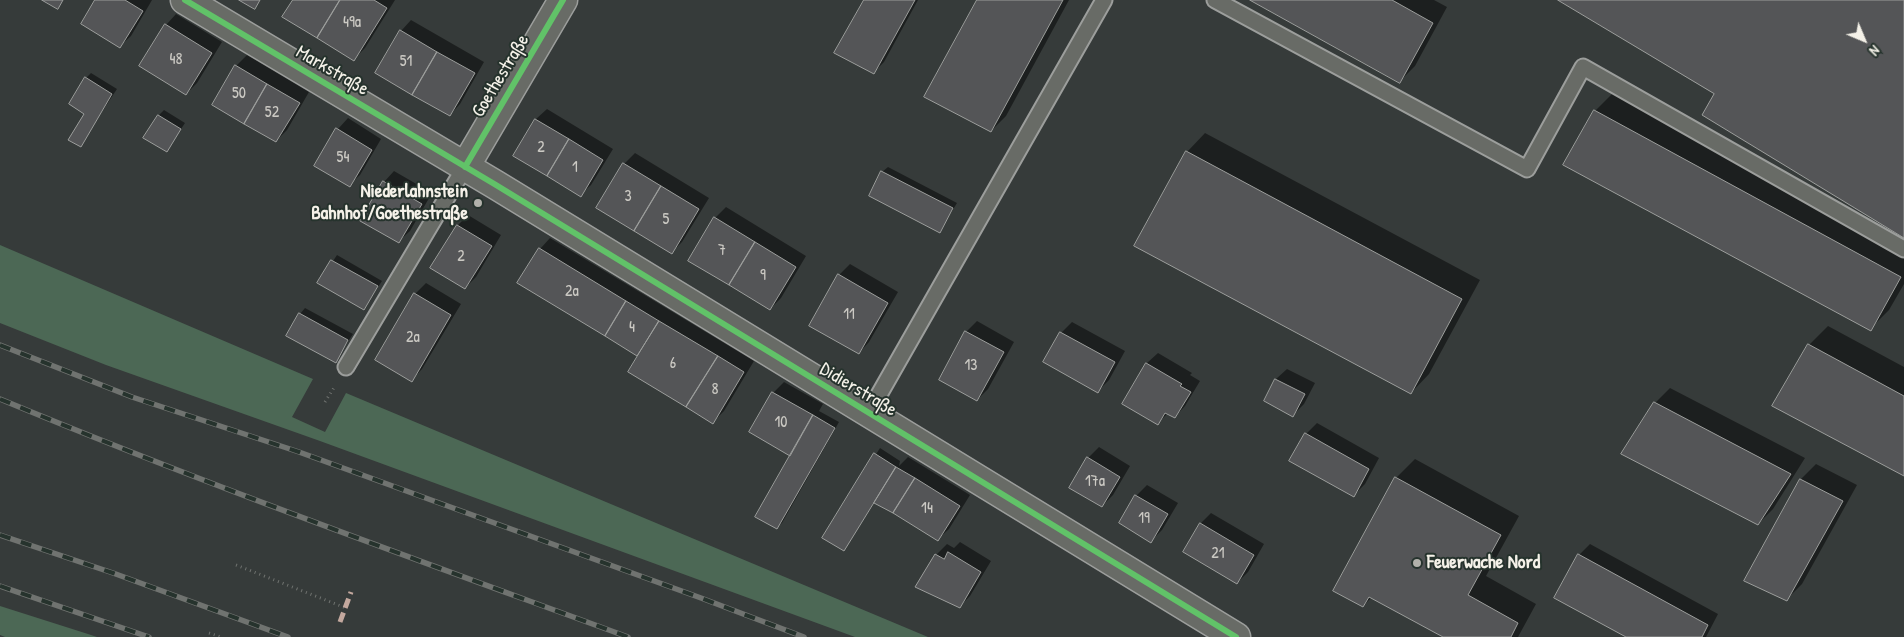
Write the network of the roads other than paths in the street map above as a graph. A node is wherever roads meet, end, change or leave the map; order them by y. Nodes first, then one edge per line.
1 (185, 0) edge
2 (563, 0) edge
3 (1104, 0) edge
4 (1215, 0) edge
5 (465, 167) junction
6 (1904, 250) edge
7 (346, 367) dead end
8 (868, 414) junction
9 (1236, 637) edge

1 - 5 street, Markstraße
2 - 5 street, Goethestraße
3 - 8 lane
4 - 6 lane
5 - 7 lane
5 - 8 street, Didierstraße
8 - 9 street, Didierstraße

